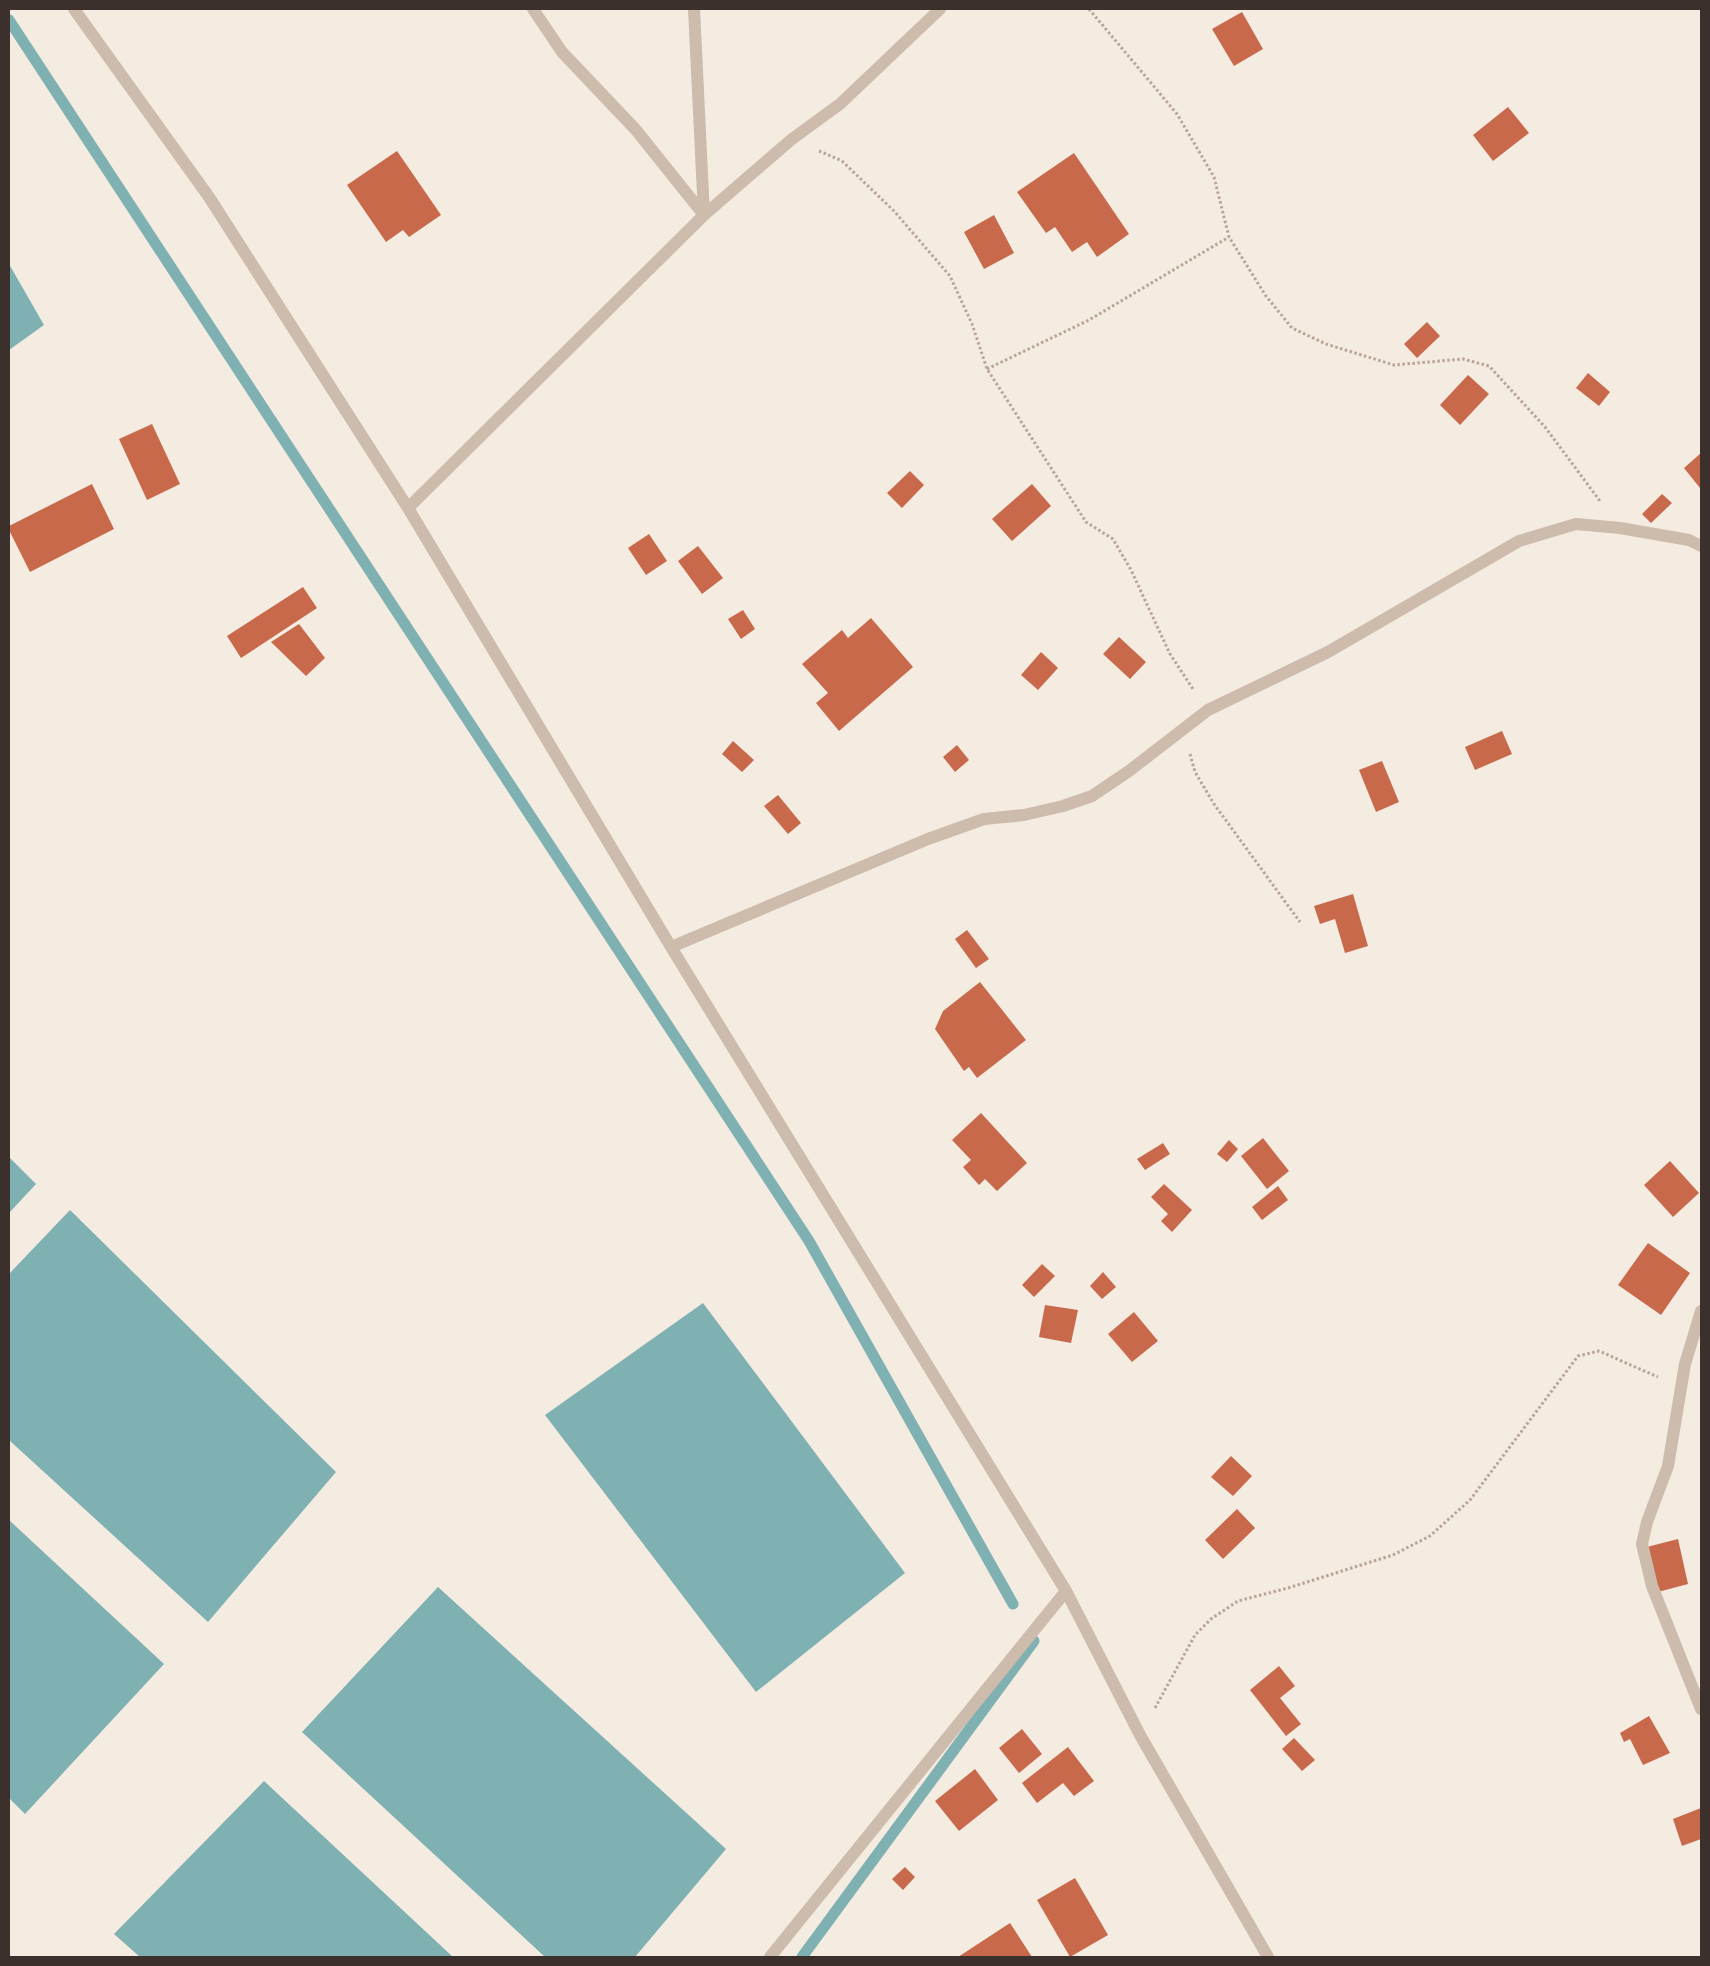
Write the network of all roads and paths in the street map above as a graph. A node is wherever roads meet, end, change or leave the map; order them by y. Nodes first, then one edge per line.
1 (74, 9) edge
2 (533, 9) edge
3 (694, 9) edge
4 (940, 9) edge
5 (1089, 9) edge
6 (792, 139) junction
7 (704, 215) junction
8 (1229, 237) junction
9 (987, 369) junction
10 (408, 508) junction
11 (1620, 528) junction
12 (1701, 546) edge
13 (1208, 710) junction
14 (1186, 727) junction
15 (1300, 922) dead end
16 (671, 947) junction
17 (1701, 1311) edge
18 (1681, 1388) junction
19 (1066, 1591) junction
20 (1701, 1709) edge
21 (1140, 1735) junction
22 (770, 1957) edge
23 (1268, 1957) edge

1 - 10 street
2 - 7 street
3 - 7 street
4 - 6 street
5 - 8 path
6 - 7 street
6 - 9 path
7 - 10 street
8 - 9 path
8 - 11 path
9 - 13 path
10 - 16 street
11 - 12 street
11 - 13 street
13 - 14 street
14 - 15 path
14 - 16 street
16 - 19 street
17 - 18 street
18 - 20 street
18 - 21 path
19 - 21 street
19 - 22 street
21 - 23 street

